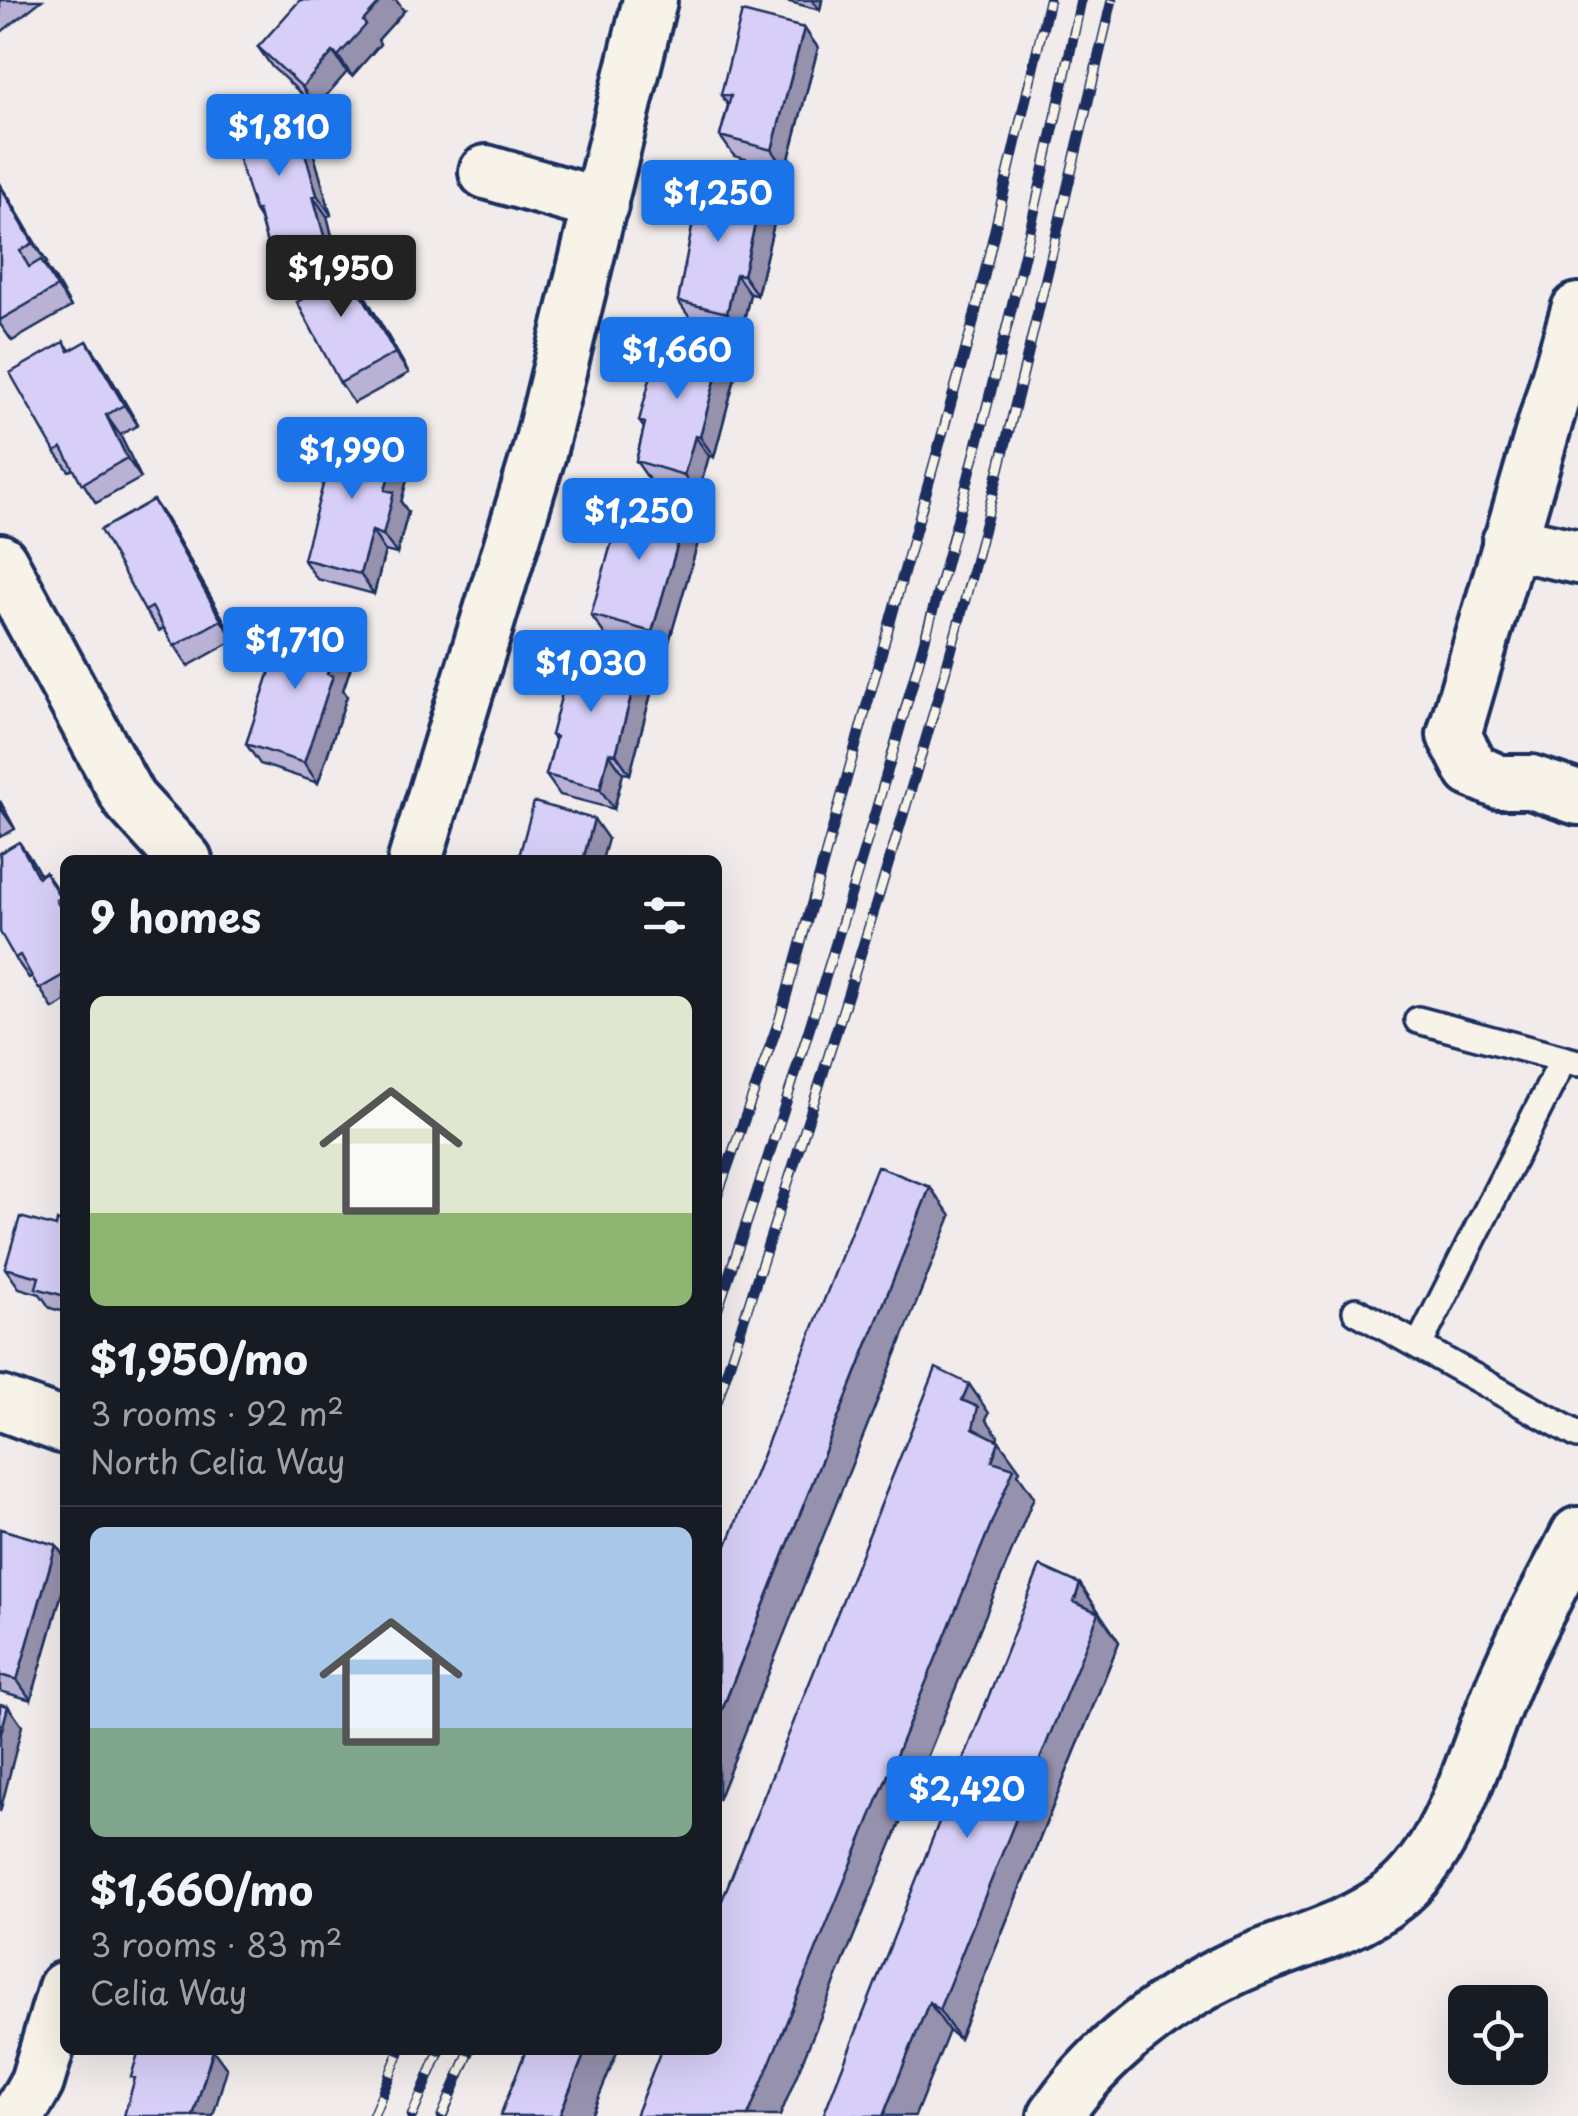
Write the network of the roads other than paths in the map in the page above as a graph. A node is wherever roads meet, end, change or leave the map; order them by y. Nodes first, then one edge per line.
1 (650, 0) edge
2 (486, 172) dead end
3 (601, 205) junction
4 (1578, 310) edge
5 (1508, 542) junction
6 (1578, 557) edge
7 (0, 562) edge
8 (1578, 798) edge
9 (180, 855) edge
10 (416, 855) edge
11 (1418, 1020) dead end
12 (1570, 1061) edge
13 (1356, 1311) dead end
14 (1420, 1345) junction
15 (0, 1403) edge
16 (60, 1424) edge
17 (1578, 1435) edge
18 (1578, 1534) edge
19 (60, 2004) edge
20 (18, 2116) edge
21 (1055, 2116) edge

1 - 3 street
2 - 3 street
3 - 10 street
4 - 5 street
5 - 6 street
5 - 8 street
7 - 9 street
11 - 12 lane
12 - 14 lane
13 - 14 lane
14 - 17 lane
15 - 16 street
18 - 21 street
19 - 20 street

